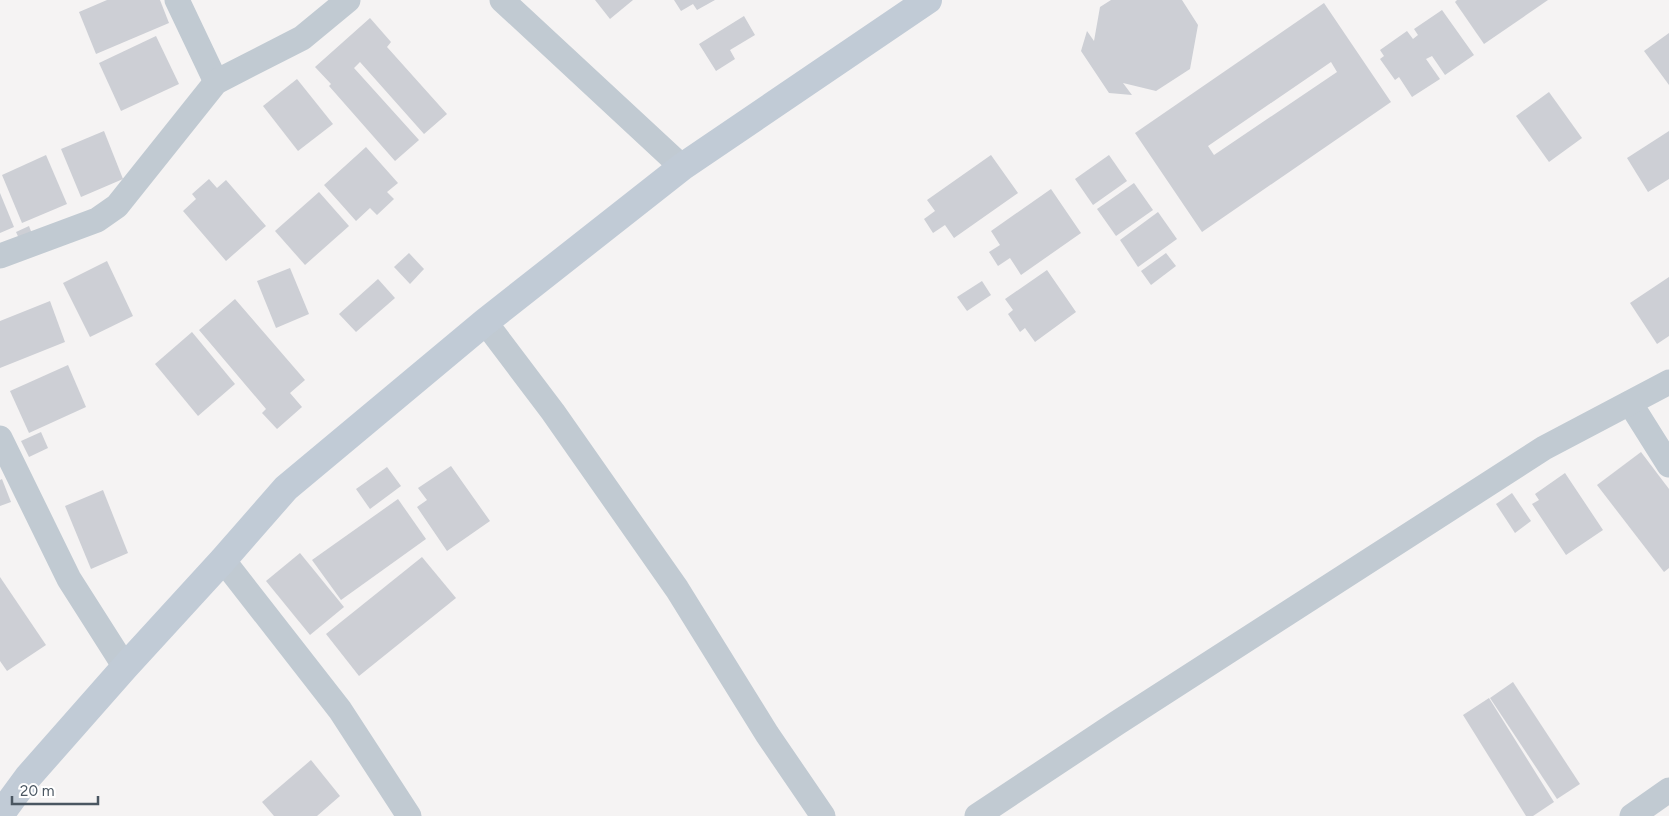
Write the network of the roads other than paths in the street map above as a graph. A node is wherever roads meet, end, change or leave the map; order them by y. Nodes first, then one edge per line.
1 (178, 0) edge
2 (348, 0) edge
3 (502, 0) edge
4 (928, 0) edge
5 (216, 82) junction
6 (682, 167) junction
7 (0, 256) edge
8 (485, 322) junction
9 (1669, 382) edge
10 (1630, 403) junction
11 (0, 438) edge
12 (1669, 465) edge
13 (224, 560) junction
14 (124, 667) junction
15 (1669, 790) edge
16 (0, 815) edge
17 (409, 816) edge
18 (823, 816) edge
19 (977, 816) edge
20 (1632, 816) edge

1 - 5 street
2 - 5 street
3 - 6 street
4 - 6 street
5 - 7 street
6 - 8 street
8 - 13 street
8 - 18 street
9 - 10 street
10 - 12 street
10 - 19 street
11 - 14 street
13 - 14 street
13 - 17 street
14 - 16 street
15 - 20 street

